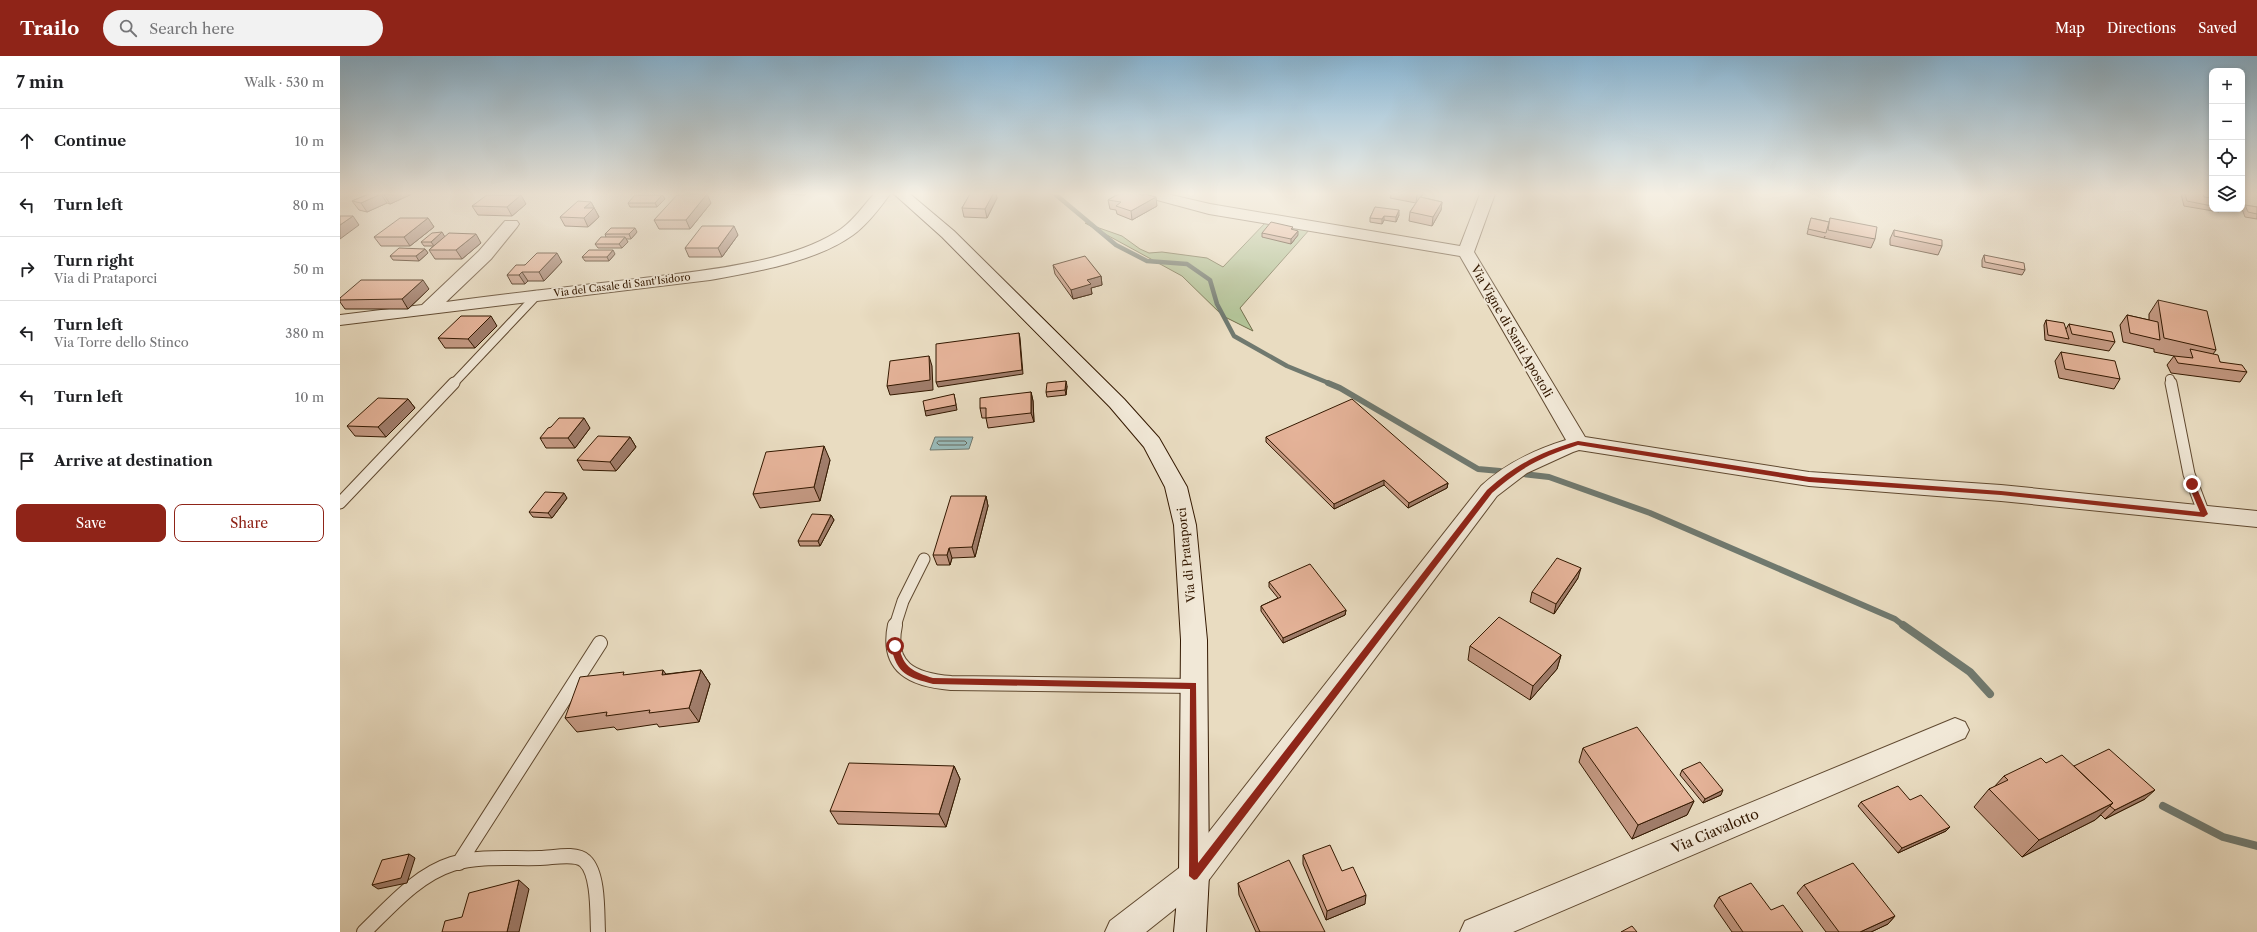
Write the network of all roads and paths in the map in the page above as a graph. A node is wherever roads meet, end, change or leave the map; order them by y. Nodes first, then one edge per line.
1 (502, 235) edge
2 (841, 235) edge
3 (949, 235) edge
4 (1364, 235) edge
5 (1472, 235) edge
6 (1466, 252) junction
7 (537, 295) junction
8 (428, 309) junction
9 (340, 320) edge
10 (2170, 379) dead end
11 (1578, 443) junction
12 (340, 503) edge
13 (2204, 514) junction
14 (2257, 518) edge
15 (924, 559) dead end
16 (600, 643) dead end
17 (1194, 686) junction
18 (1955, 730) dead end
19 (460, 862) junction
20 (1194, 876) junction
21 (364, 932) edge
22 (598, 932) edge
23 (1121, 932) edge
24 (1190, 932) edge
25 (1476, 932) edge

1 - 8 street
2 - 7 street, Via del Casale di Sant'Isidoro
3 - 17 street, Via di Prataporci
4 - 6 street
5 - 6 street, Via Vigne di Santi Apostoli
6 - 11 street, Via Vigne di Santi Apostoli
7 - 8 street, Via del Casale di Sant'Isidoro
7 - 12 lane
8 - 9 street, Via del Casale di Sant'Isidoro
10 - 13 lane
11 - 13 street
11 - 20 street
13 - 14 street
15 - 17 lane
16 - 19 lane
17 - 20 street, Via di Prataporci
18 - 25 street, Via Ciavalotto
19 - 21 lane
19 - 22 lane
20 - 23 street
20 - 24 street, Via di Prataporci

